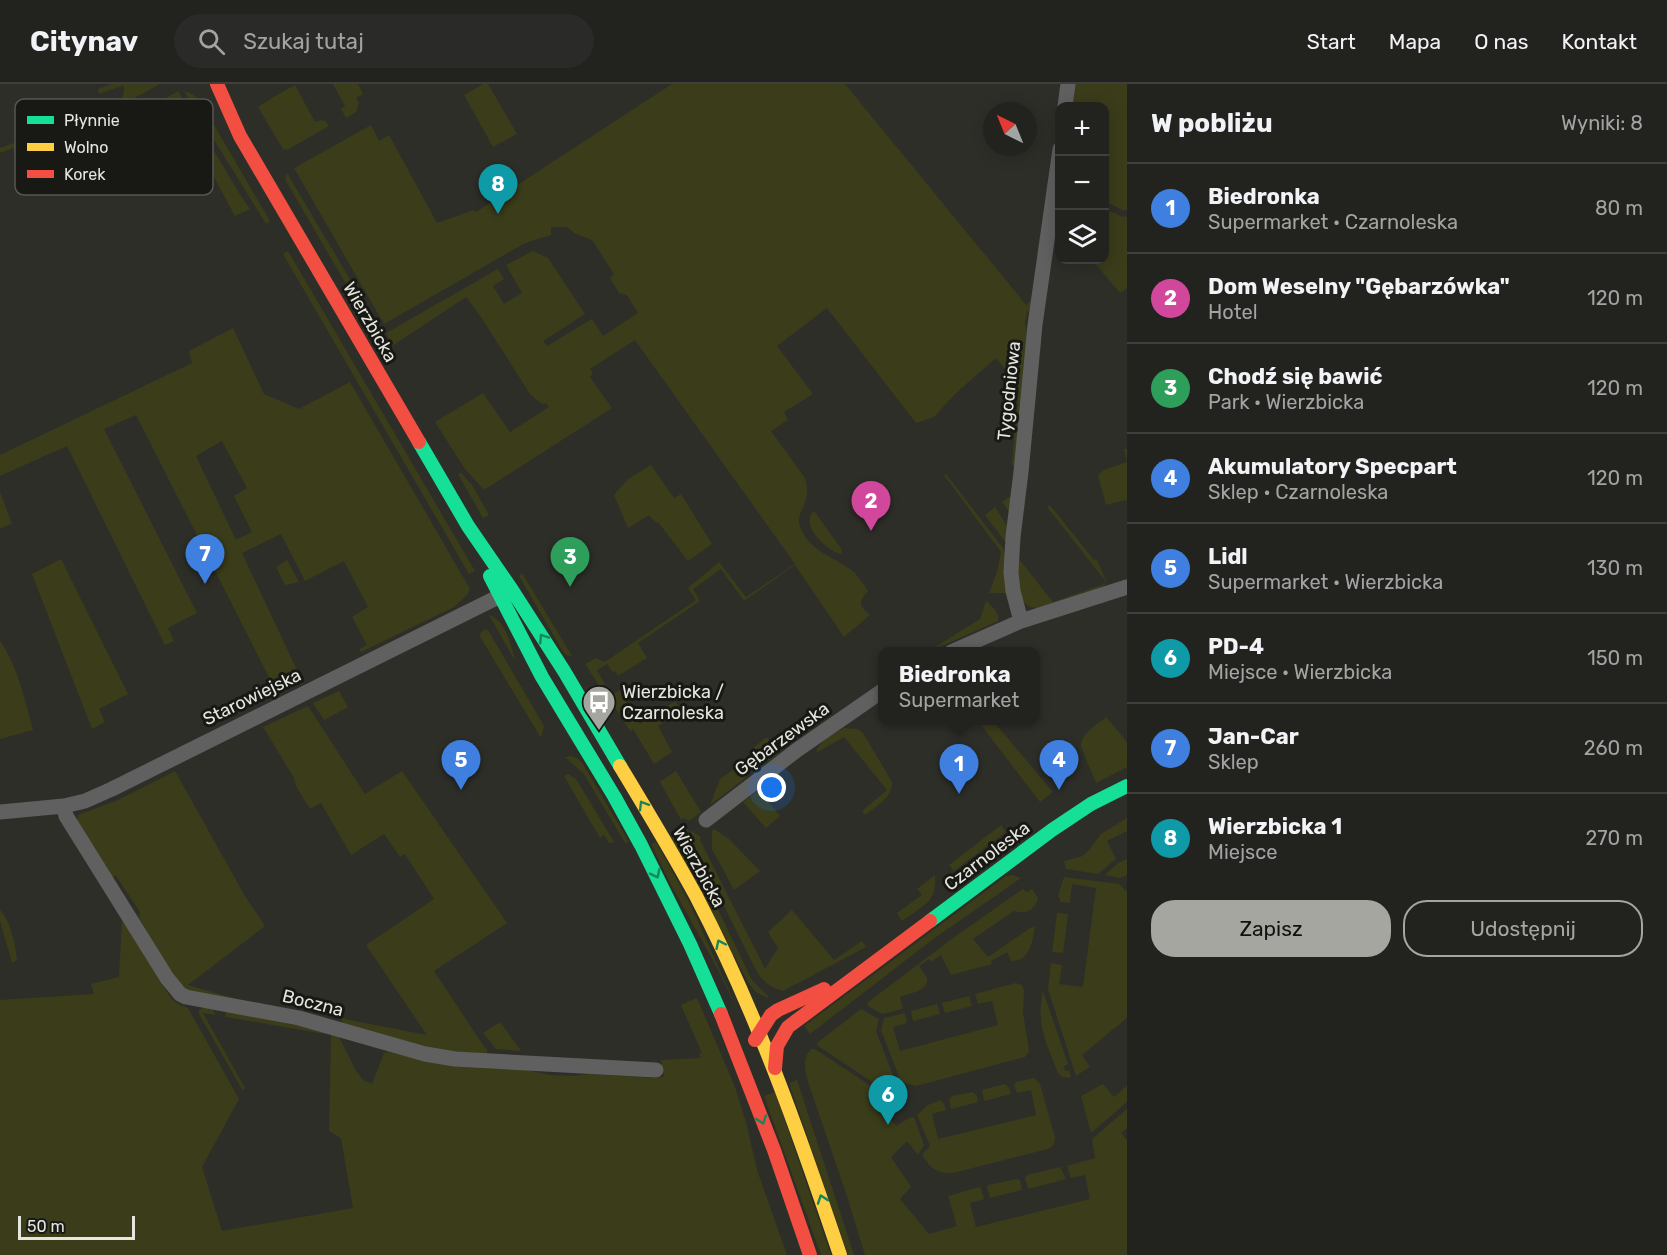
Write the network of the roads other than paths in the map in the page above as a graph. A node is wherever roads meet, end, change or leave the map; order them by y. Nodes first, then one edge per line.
1 (201, 84) edge
2 (217, 84) edge
3 (1068, 84) edge
4 (212, 99) edge
5 (213, 100) edge
6 (1066, 102) edge
7 (240, 136) junction
8 (1055, 178) edge
9 (1127, 586) edge
10 (506, 592) junction
11 (1021, 621) junction
12 (960, 647) edge
13 (878, 694) edge
14 (1127, 786) edge
15 (64, 806) junction
16 (0, 812) edge
17 (706, 820) dead end
18 (875, 962) junction
19 (745, 997) junction
20 (718, 1006) junction
21 (778, 1010) junction
22 (788, 1027) junction
23 (759, 1031) junction
24 (656, 1070) dead end
25 (775, 1073) junction
26 (749, 1082) junction
27 (810, 1255) edge
28 (840, 1255) edge

1 - 4 street, Wierzbicka
2 - 7 street, Wierzbicka
3 - 6 street
5 - 7 street, Wierzbicka
7 - 10 street, Wierzbicka
8 - 11 street, Tygodniowa
9 - 11 street
10 - 15 street, Starowiejska
19 -> 10 street, Wierzbicka
10 -> 20 street, Wierzbicka
11 - 12 street
13 - 17 street, Gębarzewska
14 - 18 street, Czarnoleska
15 - 16 street, Starowiejska
15 - 24 street, Boczna
18 - 21 street, Czarnoleska
18 - 22 street, Czarnoleska
19 - 21 street
19 - 23 street, Wierzbicka
20 - 23 street
20 - 26 street, Wierzbicka
21 - 23 street, Czarnoleska
22 - 23 street
22 - 25 street
23 - 25 street, Wierzbicka
23 - 26 street, Czarnoleska
28 -> 25 street, Wierzbicka
26 -> 27 street, Wierzbicka

